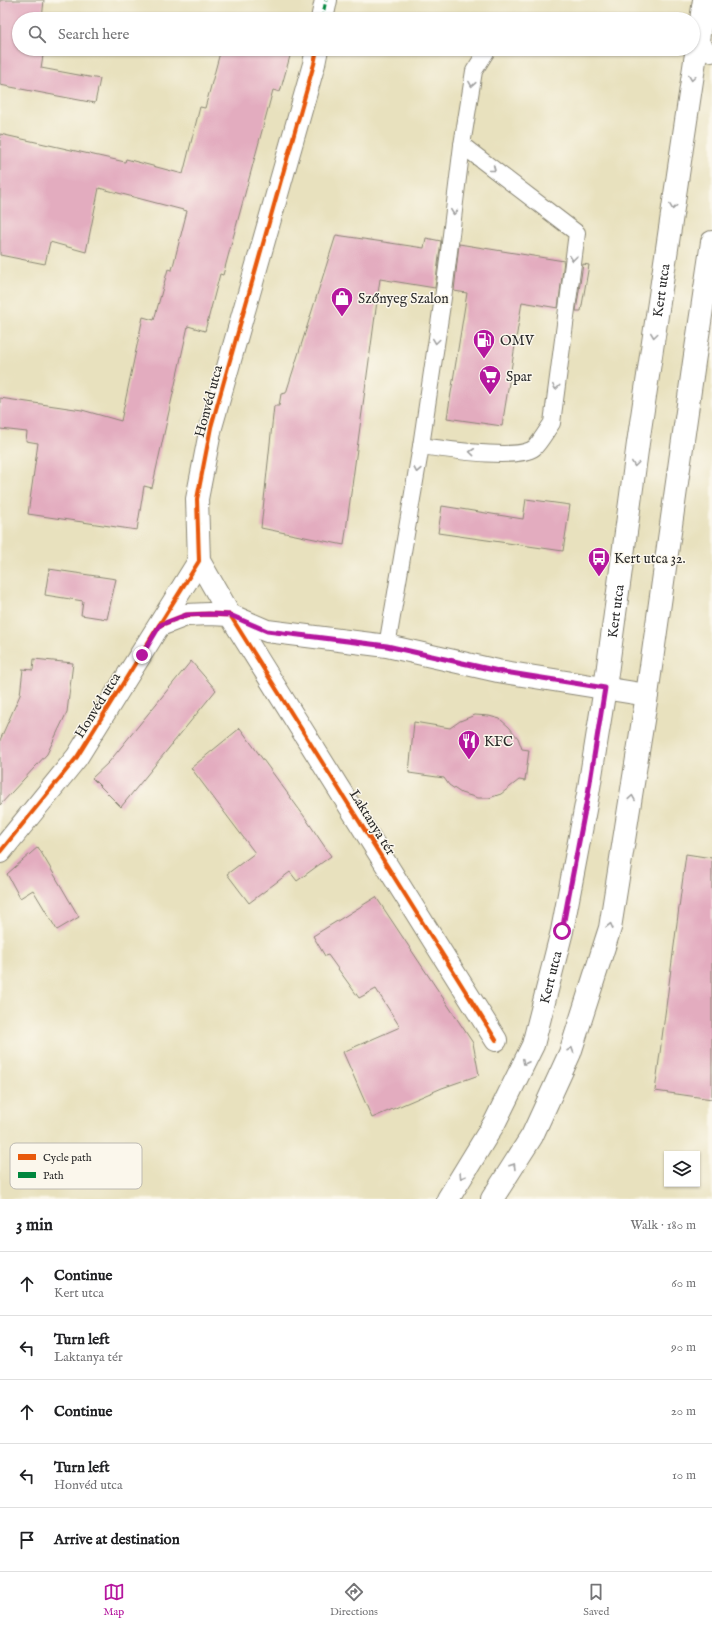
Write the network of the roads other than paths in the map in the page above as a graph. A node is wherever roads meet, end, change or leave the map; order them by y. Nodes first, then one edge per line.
1 (326, 0) edge
2 (704, 0) edge
3 (323, 12) edge
4 (701, 44) edge
5 (315, 56) edge
6 (484, 56) edge
7 (699, 56) edge
8 (462, 145) junction
9 (712, 242) edge
10 (421, 446) junction
11 (199, 561) junction
12 (230, 615) junction
13 (160, 625) junction
14 (387, 646) junction
15 (605, 688) junction
16 (648, 695) junction
17 (0, 852) edge
18 (496, 1040) dead end
19 (448, 1199) edge
20 (492, 1199) edge

1 - 3 main road
2 - 4 main road, Kert utca
5 - 11 main road, Honvéd utca
6 -> 8 lane
7 -> 15 main road, Kert utca
8 -> 10 lane
8 -> 10 lane
9 - 16 main road
10 -> 14 lane
11 - 12 main road, Laktanya tér
11 - 13 main road, Honvéd utca
12 - 13 main road
12 - 14 main road
12 - 18 main road, Laktanya tér
13 - 17 main road, Honvéd utca
14 - 15 main road
15 - 16 main road
15 -> 19 main road, Kert utca
20 -> 16 main road

